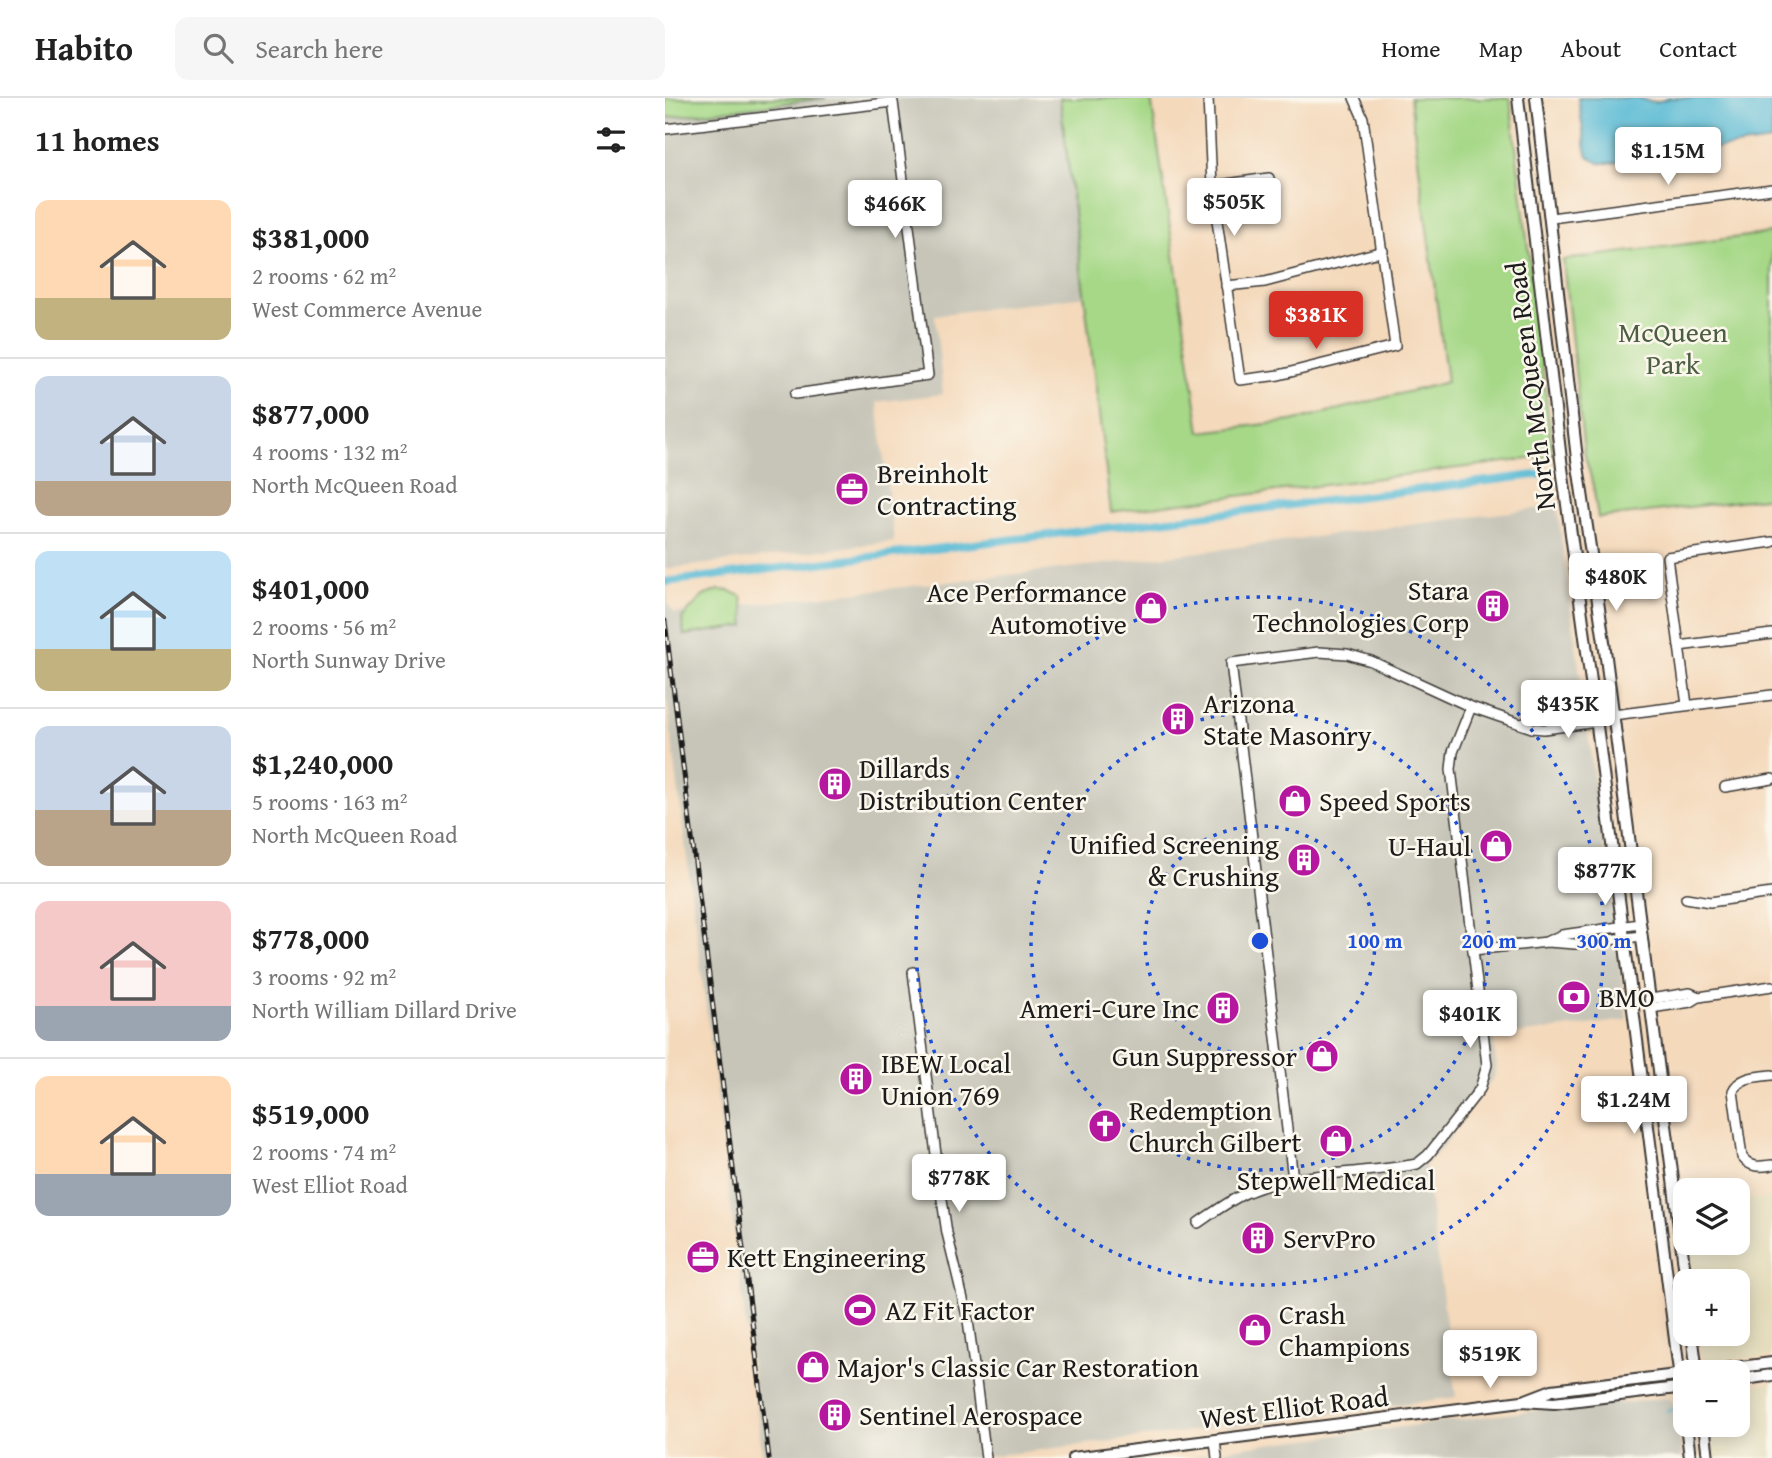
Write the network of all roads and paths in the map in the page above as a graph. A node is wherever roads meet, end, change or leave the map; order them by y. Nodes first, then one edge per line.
1 (1208, 98) edge
2 (1354, 98) edge
3 (1518, 98) edge
4 (1536, 98) edge
5 (665, 129) edge
6 (1269, 178) dead end
7 (1212, 186) junction
8 (1772, 188) edge
9 (1551, 218) junction
10 (1383, 251) junction
11 (1226, 286) junction
12 (1560, 290) junction
13 (1542, 292) junction
14 (795, 394) dead end
15 (1579, 466) junction
16 (1562, 468) junction
17 (1772, 542) edge
18 (1772, 634) edge
19 (1679, 646) junction
20 (1772, 695) edge
21 (1687, 705) junction
22 (1471, 707) junction
23 (1613, 715) junction
24 (1596, 716) junction
25 (1772, 779) edge
26 (1725, 787) dead end
27 (1772, 893) edge
28 (1686, 898) dead end
29 (1640, 924) junction
30 (1623, 926) junction
31 (1642, 936) junction
32 (1625, 938) junction
33 (1547, 942) junction
34 (1473, 950) junction
35 (913, 972) dead end
36 (1772, 986) edge
37 (1650, 1003) junction
38 (1772, 1075) edge
39 (1669, 1151) junction
40 (1652, 1153) junction
41 (1772, 1165) edge
42 (1293, 1179) junction
43 (1198, 1223) dead end
44 (1684, 1269) edge
45 (1680, 1360) edge
46 (1772, 1363) edge
47 (1750, 1366) edge
48 (1772, 1375) edge
49 (1673, 1376) edge
50 (1750, 1378) edge
51 (1673, 1388) edge
52 (1522, 1401) junction
53 (1688, 1437) edge
54 (1706, 1437) edge
55 (1215, 1440) junction
56 (986, 1458) edge
57 (1073, 1458) edge
58 (1217, 1458) edge
59 (1690, 1458) edge
60 (1708, 1458) edge

1 - 7 street
2 - 10 street
3 - 13 main road, North McQueen Road
4 - 9 main road, North McQueen Road
5 - 14 street
6 - 7 street
7 - 11 street
8 - 9 street
9 - 12 main road, North McQueen Road
10 - 11 street
10 - 11 street
12 - 13 main road
12 - 15 main road, North McQueen Road
13 - 16 main road, North McQueen Road
15 - 16 main road
15 - 23 main road, North McQueen Road
16 - 24 main road, North McQueen Road
17 - 19 street
18 - 19 street
19 - 21 street
20 - 21 street
21 - 23 street
22 - 24 street
22 - 34 street
22 - 42 street
23 - 24 street
23 - 29 main road, North McQueen Road
24 - 30 main road, North McQueen Road
25 - 26 street
27 - 28 street
29 - 30 street
29 - 31 main road, North McQueen Road
30 - 32 main road, North McQueen Road
30 - 33 street
31 - 32 street
31 - 37 main road, North McQueen Road
32 - 33 street
32 - 40 main road, North McQueen Road
33 - 34 street
34 - 42 street
35 - 56 street
36 - 37 street
37 - 39 main road, North McQueen Road
38 - 41 street
39 - 40 main road
39 - 44 main road, North McQueen Road
40 - 45 main road, North McQueen Road
42 - 43 street
46 - 47 main road
48 - 50 main road
49 - 52 main road, West Elliot Road
51 - 52 main road, West Elliot Road
52 - 55 main road, West Elliot Road
53 - 59 main road
54 - 60 main road
55 - 57 main road, West Elliot Road
55 - 58 street

